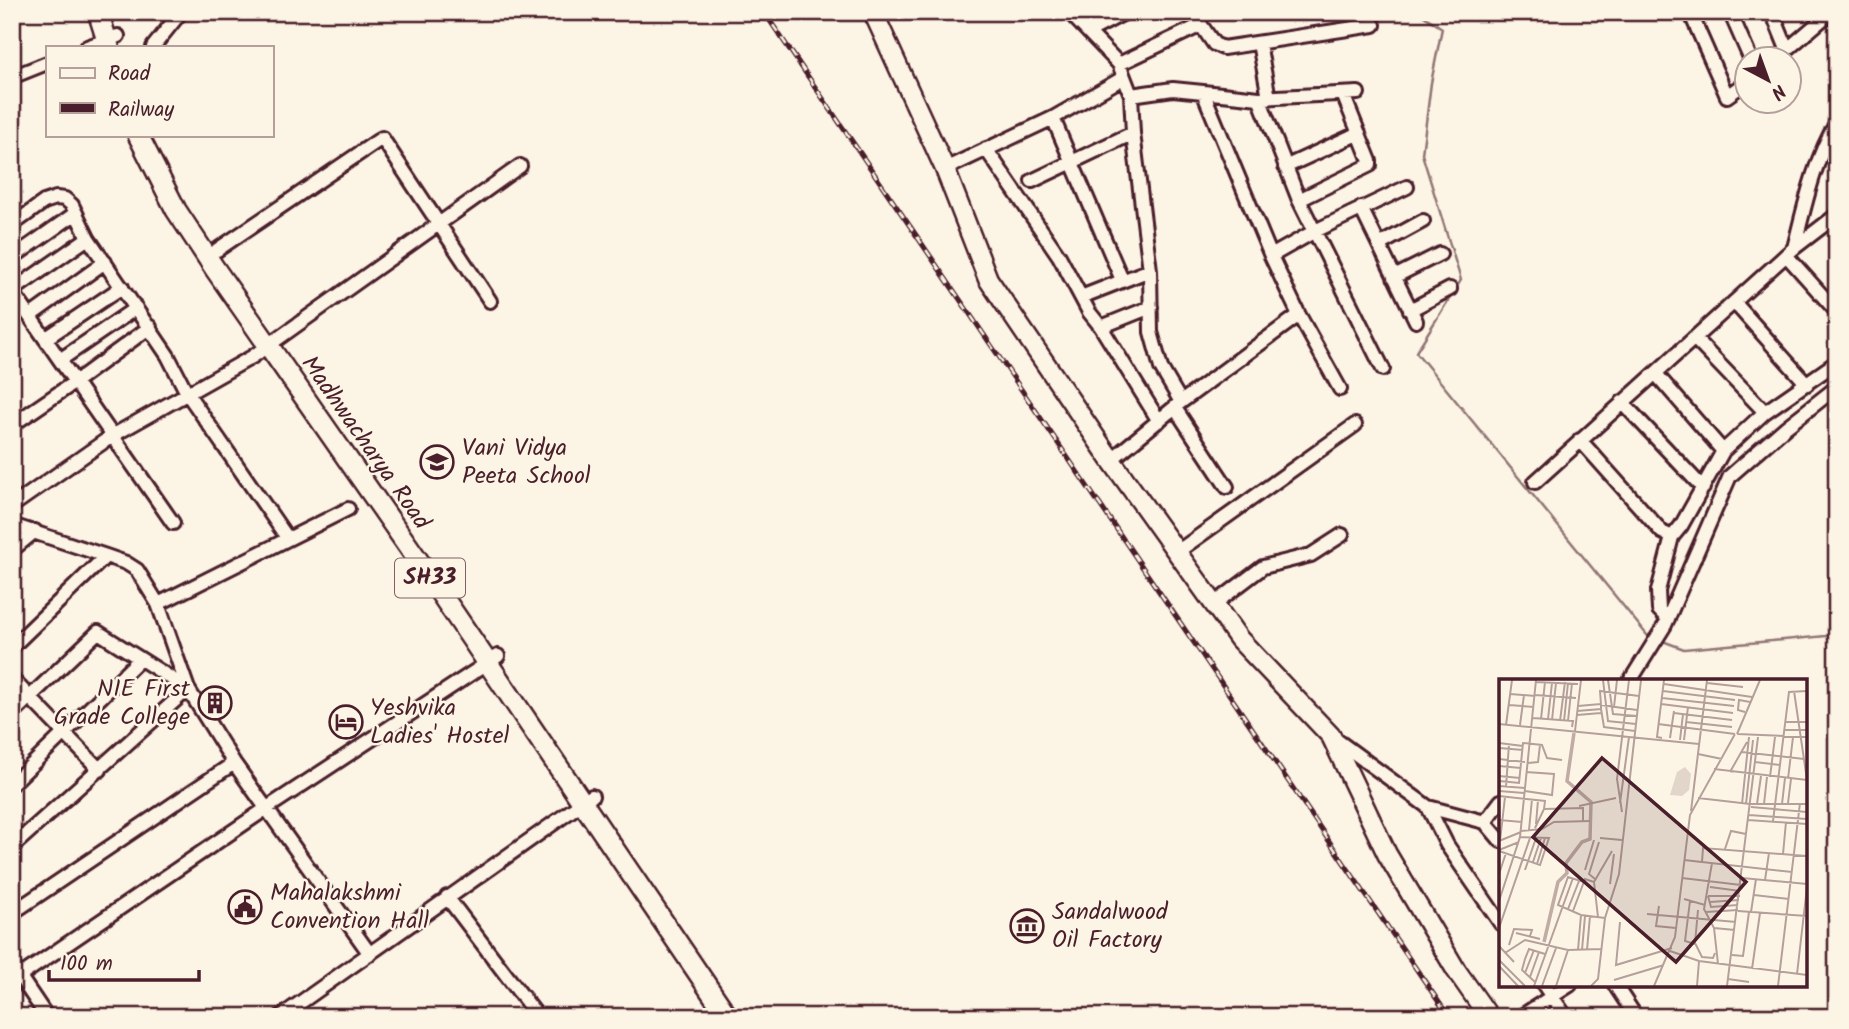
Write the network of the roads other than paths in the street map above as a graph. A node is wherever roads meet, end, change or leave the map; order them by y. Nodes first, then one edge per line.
1 (98, 12) edge
2 (112, 12) edge
3 (181, 12) edge
4 (873, 12) edge
5 (1069, 12) edge
6 (1126, 12) edge
7 (1690, 12) edge
8 (1730, 12) edge
9 (1772, 12) edge
10 (1826, 14) edge
11 (1199, 19) edge
12 (173, 25) junction
13 (1374, 25) dead end
14 (1088, 32) junction
15 (114, 43) edge
16 (1259, 43) junction
17 (94, 46) edge
18 (154, 46) edge
19 (163, 46) edge
20 (1745, 46) edge
21 (1786, 46) edge
22 (1790, 46) edge
23 (46, 63) edge
24 (1119, 64) junction
25 (12, 77) edge
26 (1123, 78) junction
27 (1734, 91) edge
28 (1203, 92) junction
29 (1358, 93) dead end
30 (1343, 94) junction
31 (1131, 95) junction
32 (1264, 98) junction
33 (1053, 118) junction
34 (1837, 122) edge
35 (1133, 133) junction
36 (1359, 133) junction
37 (138, 136) edge
38 (150, 136) edge
39 (986, 149) junction
40 (1072, 162) junction
41 (520, 166) dead end
42 (1285, 167) junction
43 (945, 169) junction
44 (1032, 180) dead end
45 (1407, 187) dead end
46 (1299, 200) junction
47 (1361, 208) junction
48 (76, 213) junction
49 (1423, 221) dead end
50 (1834, 222) edge
51 (12, 225) edge
52 (438, 225) junction
53 (1315, 231) junction
54 (88, 238) junction
55 (1379, 245) junction
56 (217, 250) junction
57 (1790, 252) junction
58 (1440, 254) dead end
59 (1271, 256) junction
60 (12, 258) edge
61 (104, 262) junction
62 (1150, 271) junction
63 (1394, 277) junction
64 (1122, 280) junction
65 (122, 287) junction
66 (1450, 289) dead end
67 (12, 291) edge
68 (1081, 297) junction
69 (490, 301) dead end
70 (1734, 302) junction
71 (1151, 307) junction
72 (136, 308) junction
73 (1837, 312) edge
74 (1299, 315) junction
75 (30, 316) junction
76 (150, 327) junction
77 (1101, 327) junction
78 (1694, 338) junction
79 (45, 339) junction
80 (271, 344) junction
81 (60, 360) junction
82 (1837, 362) edge
83 (1384, 369) dead end
84 (1656, 374) junction
85 (75, 382) junction
86 (1807, 384) junction
87 (1837, 387) edge
88 (1339, 390) dead end
89 (187, 393) junction
90 (1622, 402) junction
91 (1178, 405) junction
92 (1765, 412) junction
93 (1159, 421) junction
94 (12, 425) edge
95 (1354, 425) dead end
96 (112, 436) junction
97 (1580, 440) junction
98 (1723, 451) junction
99 (1111, 460) junction
100 (1535, 482) dead end
101 (1227, 487) dead end
102 (1703, 488) junction
103 (12, 506) edge
104 (348, 509) dead end
105 (173, 523) dead end
106 (12, 525) edge
107 (35, 531) junction
108 (1342, 535) dead end
109 (1672, 537) junction
110 (288, 538) junction
111 (12, 550) edge
112 (1177, 552) junction
113 (106, 556) junction
114 (158, 604) junction
115 (1213, 605) junction
116 (1666, 622) junction
117 (12, 647) edge
118 (140, 659) junction
119 (493, 659) junction
120 (12, 679) edge
121 (1631, 679) edge
122 (188, 689) junction
123 (30, 698) junction
124 (12, 714) edge
125 (65, 734) junction
126 (1331, 736) junction
127 (234, 763) junction
128 (100, 770) junction
129 (12, 784) edge
130 (587, 799) junction
131 (1499, 804) edge
132 (1427, 807) junction
133 (267, 808) junction
134 (1485, 822) junction
135 (1499, 839) edge
136 (12, 847) edge
137 (447, 897) junction
138 (12, 913) edge
139 (1499, 921) edge
140 (370, 954) junction
141 (16, 971) edge
142 (1616, 987) edge
143 (1548, 991) edge
144 (47, 1017) edge
145 (280, 1017) edge
146 (530, 1017) edge
147 (729, 1017) edge
148 (740, 1017) edge
149 (1489, 1017) edge
150 (1520, 1017) edge
151 (1566, 1017) edge
152 (1636, 1017) edge

1 - 15 main road
2 - 15 main road
3 - 12 street
4 - 43 street
5 - 14 street
6 - 14 street
7 - 27 street
8 - 20 street
9 - 21 street
10 - 22 street
11 - 16 street
11 - 24 street
12 - 18 street
12 - 19 street
13 - 16 street
14 - 24 street
15 - 17 street
16 - 32 street
23 - 25 street
24 - 26 street
26 - 31 street
26 - 33 street
28 - 31 street
28 - 32 street
28 - 59 street
29 - 30 street
30 - 32 street
30 - 36 street
31 - 35 street
32 - 42 street
33 - 39 street
33 - 40 street
34 - 57 street
35 - 40 street
35 - 62 street
36 - 42 street
36 - 46 street
37 - 80 main road, Madhwacharya Road / SH33
38 - 56 main road, Madhwacharya Road
39 - 43 street
39 - 68 street
40 - 44 street
40 - 64 street
41 - 52 street
42 - 46 street
43 - 99 street
45 - 47 street
46 - 53 street
47 - 53 street
47 - 55 street
48 - 51 street
48 - 54 street
48 - 60 street
49 - 55 street
50 - 57 street
52 - 56 street
52 - 69 street
52 - 80 street
53 - 59 street
53 - 83 street
54 - 61 street
54 - 67 street
55 - 63 street
56 - 80 main road, Madhwacharya Road
57 - 70 street
57 - 73 street
58 - 63 street
59 - 74 street
61 - 65 street
61 - 75 street
62 - 64 street
62 - 71 street
63 - 66 street
64 - 68 street
65 - 72 street
65 - 79 street
67 - 75 street
68 - 77 street
70 - 78 street
70 - 86 street
71 - 77 street
71 - 91 street
72 - 76 street
72 - 81 street
74 - 88 street
74 - 91 street
75 - 79 street
76 - 85 street
76 - 89 street
77 - 93 street
78 - 84 street
78 - 92 street
79 - 81 street
80 - 89 street
80 - 119 main road, Madhwacharya Road / SH33
81 - 85 street
82 - 86 street
84 - 90 street
84 - 98 street
85 - 94 street
85 - 96 street
86 - 92 street
87 - 116 street
89 - 96 street
89 - 110 street
90 - 97 street
90 - 102 street
91 - 93 street
91 - 101 street
92 - 98 street
93 - 99 street
95 - 112 street
96 - 103 street
96 - 105 street
97 - 100 street
97 - 109 street
98 - 102 street
99 - 112 street
102 - 109 street
104 - 110 street
106 - 107 street
107 - 111 street
107 - 113 street
108 - 115 street
109 - 116 street
110 - 114 street
112 - 115 street
113 - 114 street
113 - 117 street
114 - 122 street
115 - 126 street
116 - 121 street
118 - 122 street
118 - 123 street
118 - 125 street
119 - 130 main road, Madhwacharya Road / SH33
119 - 133 street
120 - 123 street
122 - 127 street
122 - 128 street
123 - 124 street
123 - 125 street
125 - 128 street
125 - 129 street
126 - 132 street
126 - 149 street
127 - 133 street
127 - 138 street
128 - 136 street
130 - 137 street
130 - 147 main road, Madhwacharya Road / SH33
130 - 148 main road, Madhwacharya Road
131 - 134 street
132 - 134 street
132 - 139 street
133 - 140 street
133 - 141 street
134 - 135 street
137 - 140 street
137 - 146 street
140 - 145 street
141 - 144 street
142 - 152 street
143 - 150 street
143 - 151 street

